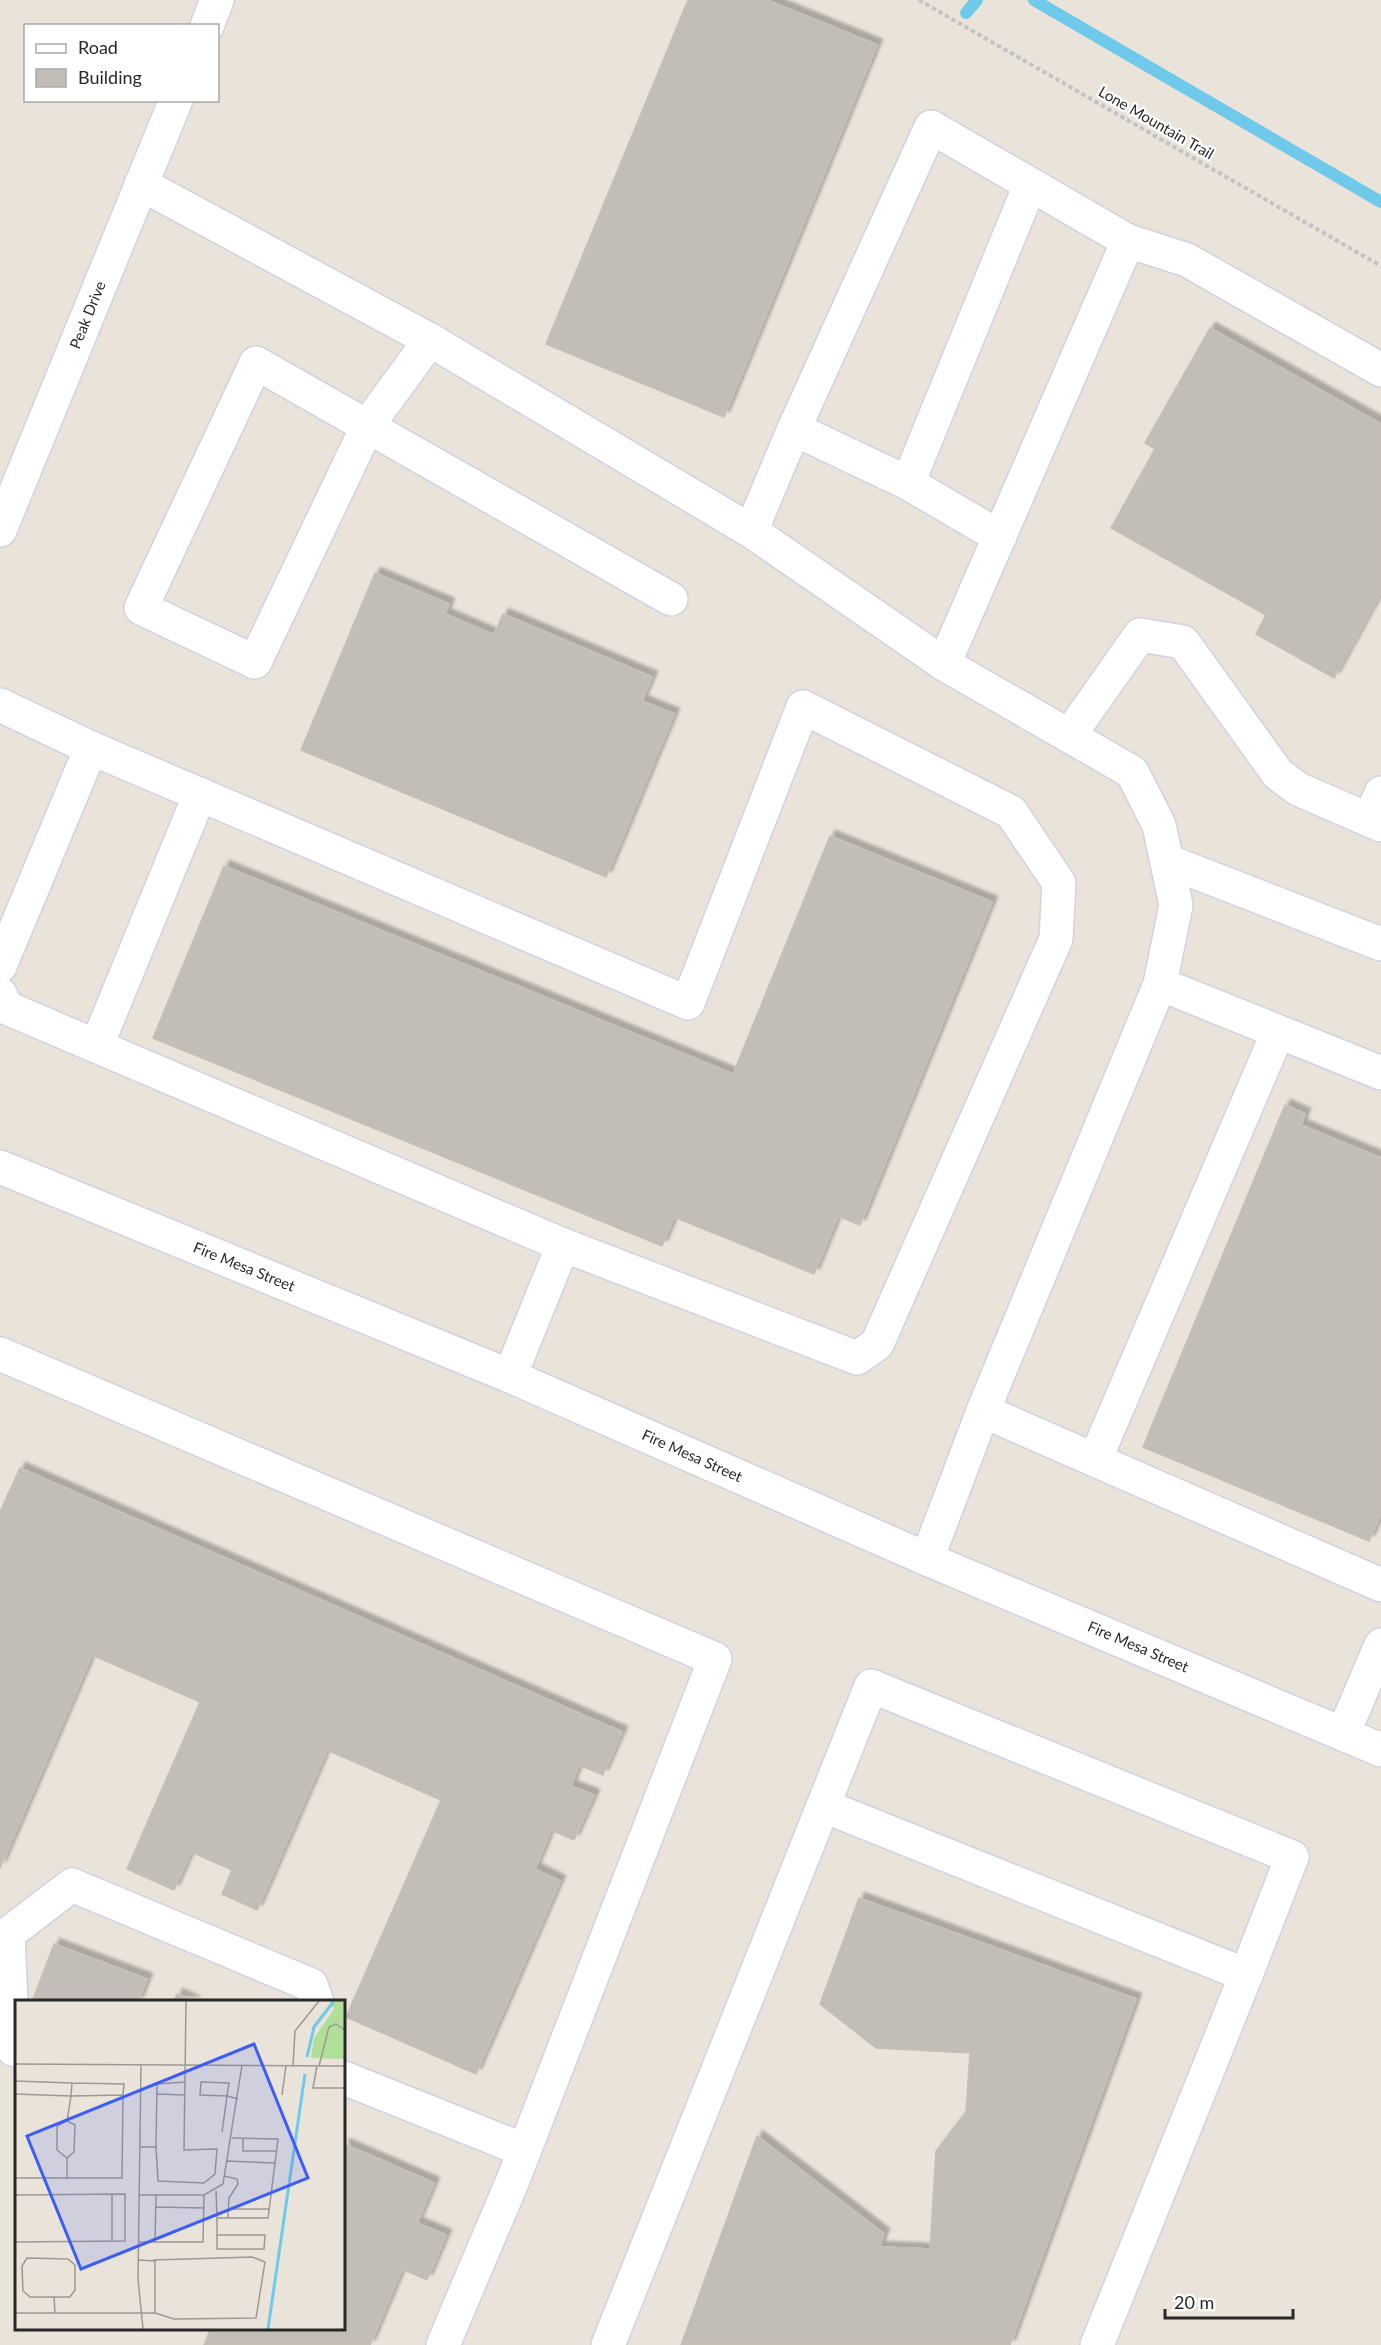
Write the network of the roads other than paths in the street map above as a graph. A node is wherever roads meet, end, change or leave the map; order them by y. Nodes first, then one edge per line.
1 (217, 0) edge
2 (208, 24) edge
3 (175, 102) edge
4 (141, 184) junction
5 (1030, 185) junction
6 (1128, 241) junction
7 (430, 340) junction
8 (1381, 370) edge
9 (368, 425) junction
10 (794, 429) junction
11 (908, 483) junction
12 (0, 530) edge
13 (751, 531) junction
14 (1000, 537) junction
15 (671, 599) dead end
16 (944, 664) junction
17 (0, 705) edge
18 (1069, 736) junction
19 (91, 748) junction
20 (200, 794) junction
21 (1377, 813) edge
22 (1167, 861) junction
23 (1381, 944) edge
24 (0, 966) edge
25 (1160, 984) junction
26 (0, 994) edge
27 (1278, 1032) junction
28 (97, 1045) junction
29 (1381, 1073) edge
30 (0, 1167) edge
31 (563, 1245) junction
32 (0, 1354) edge
33 (510, 1376) junction
34 (983, 1411) junction
35 (1095, 1460) junction
36 (927, 1559) junction
37 (1381, 1585) edge
38 (1381, 1645) edge
39 (1343, 1734) junction
40 (1381, 1750) edge
41 (824, 1806) junction
42 (4, 1933) edge
43 (1246, 1976) junction
44 (317, 2000) edge
45 (15, 2050) edge
46 (345, 2076) edge
47 (524, 2150) junction
48 (443, 2345) edge
49 (608, 2345) edge
50 (1096, 2345) edge

1 - 2 street
3 - 4 street, Peak Drive
4 - 7 street
4 - 12 street, Peak Drive
5 - 6 street
5 - 10 street
5 - 11 street
6 - 8 street
6 - 14 street
7 - 9 street
7 - 13 street
9 - 9 street
9 - 15 street
10 - 11 street
10 - 13 street
11 - 14 street
13 - 16 street
14 - 16 street
16 - 18 street
17 - 19 street
18 - 21 street
18 - 22 street
19 - 20 street
19 - 24 street
20 - 28 street
20 - 31 street
22 - 23 street
22 - 25 street
25 - 27 street
25 - 34 street
26 - 28 street
27 - 29 street
27 - 35 street
28 - 31 street
30 - 33 street, Fire Mesa Street
31 - 33 street
32 - 47 street
33 - 36 street, Fire Mesa Street
34 - 35 street
34 - 36 street
35 - 37 street
36 - 39 street, Fire Mesa Street
38 - 39 street
39 - 40 street, Fire Mesa Street
41 - 43 street
41 - 43 street
41 - 49 street
42 - 44 street
42 - 45 street
43 - 50 street
46 - 47 street
47 - 48 street

